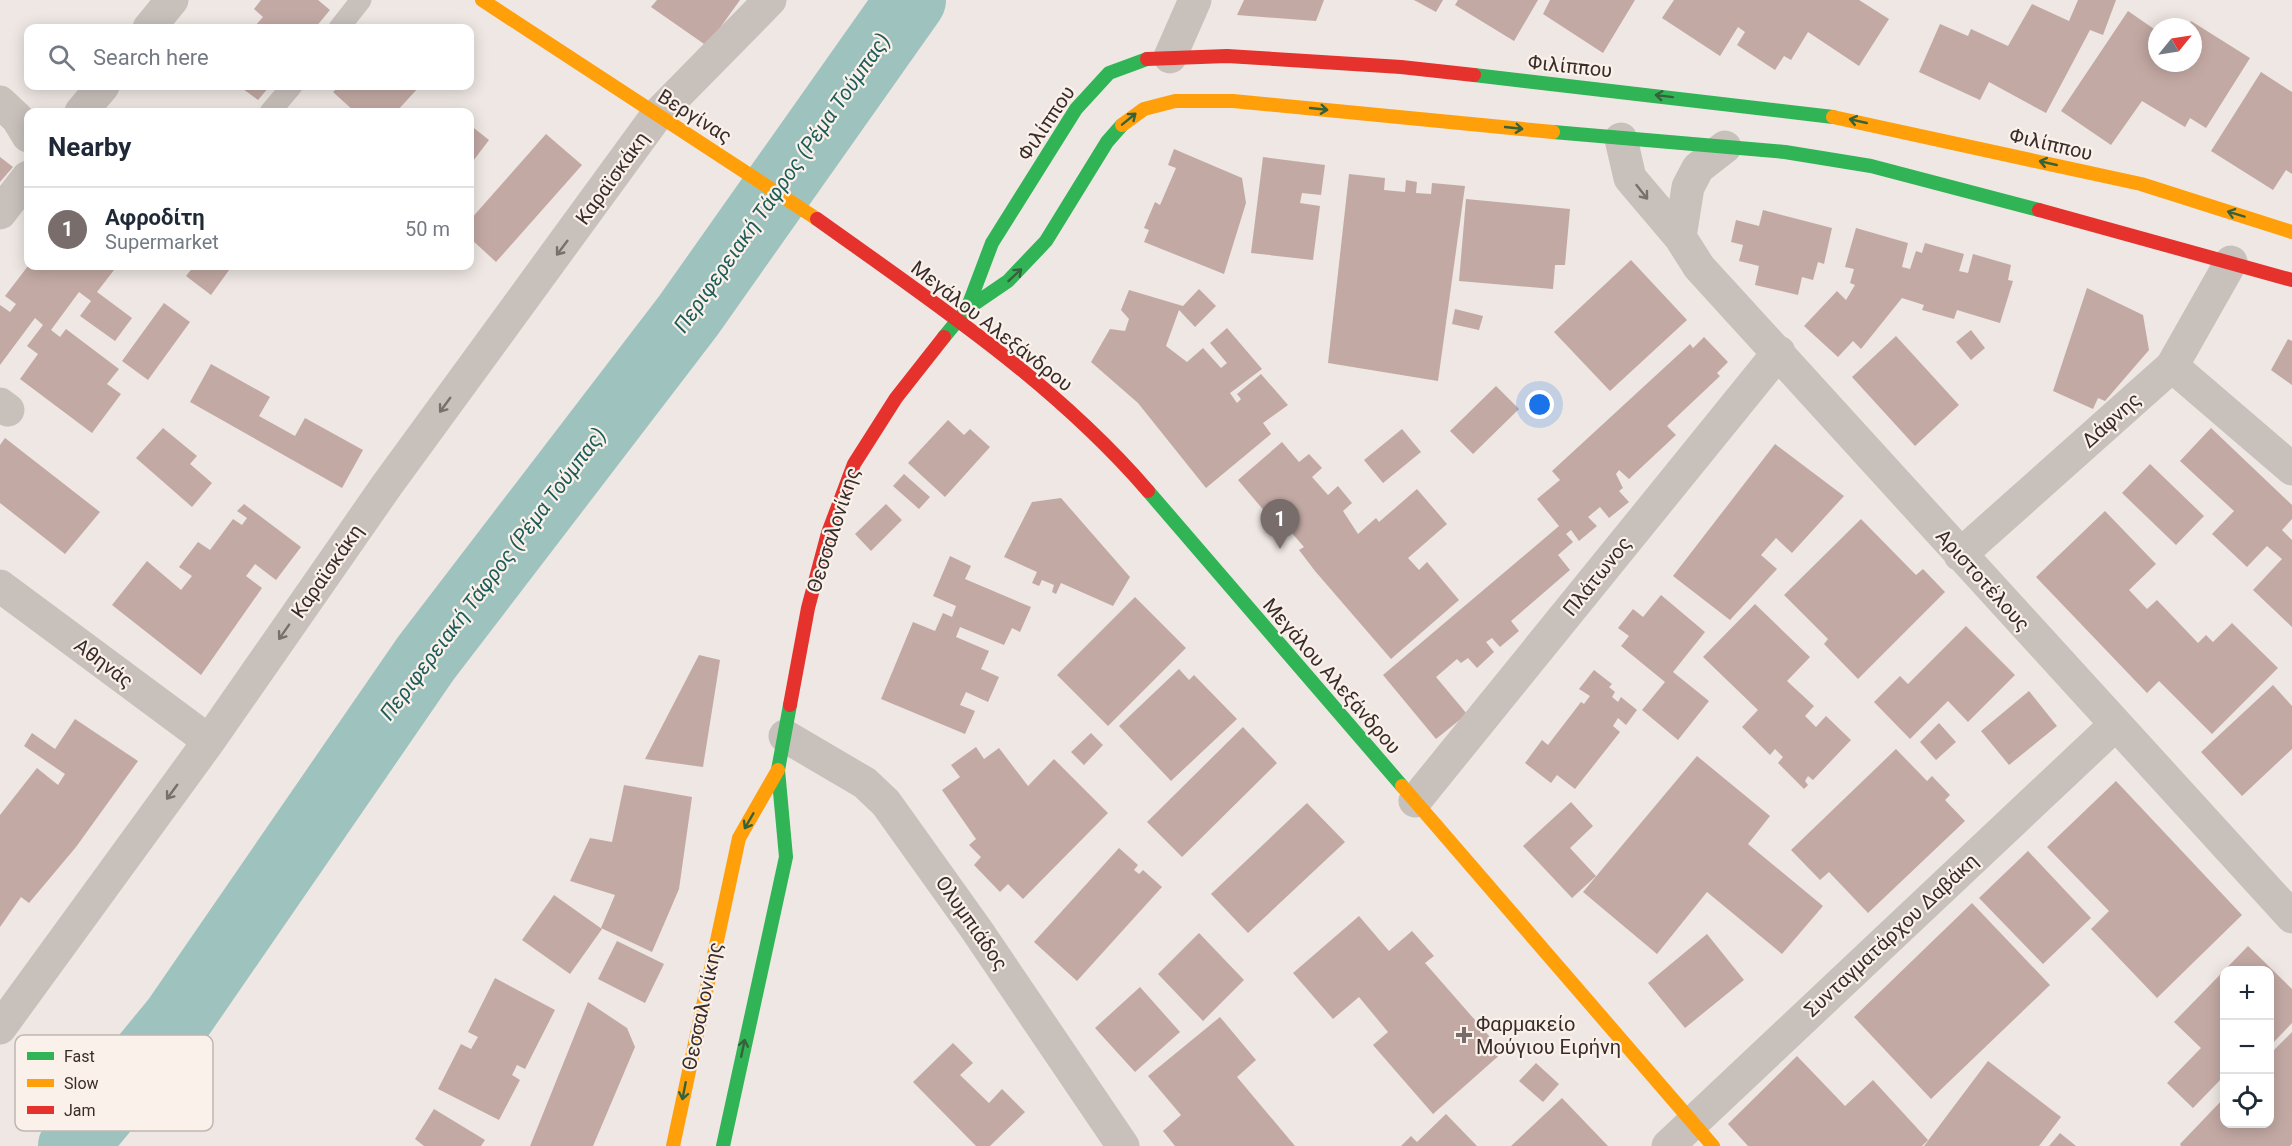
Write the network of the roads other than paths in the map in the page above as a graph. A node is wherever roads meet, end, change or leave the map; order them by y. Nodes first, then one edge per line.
1 (172, 0) edge
2 (361, 0) edge
3 (482, 0) edge
4 (770, 0) edge
5 (1195, 0) edge
6 (152, 24) edge
7 (342, 24) edge
8 (1170, 57) junction
9 (100, 90) edge
10 (289, 90) edge
11 (0, 102) edge
12 (84, 108) edge
13 (273, 108) edge
14 (657, 115) junction
15 (24, 129) edge
16 (1622, 139) junction
17 (1725, 147) junction
18 (24, 182) edge
19 (0, 213) edge
20 (2292, 232) edge
21 (1680, 237) junction
22 (2231, 262) junction
23 (886, 269) joint
24 (2292, 280) edge
25 (963, 315) junction
26 (1779, 352) junction
27 (2172, 366) junction
28 (2292, 469) edge
29 (1960, 555) junction
30 (0, 585) edge
31 (2115, 725) junction
32 (785, 736) junction
33 (209, 741) junction
34 (778, 770) junction
35 (1414, 801) junction
36 (2292, 917) edge
37 (0, 1028) edge
38 (1702, 1134) edge
39 (673, 1146) edge
40 (723, 1146) edge
41 (1123, 1146) edge
42 (1668, 1146) edge

1 - 6 street
2 - 7 lane
3 - 14 street, Βεργίνας
4 - 14 street, Καραϊσκάκη
5 - 8 street
20 -> 8 street, Φιλίππου
8 - 25 street, Φιλίππου
9 - 12 street
10 - 13 lane
11 - 15 street
14 - 23 street, Βεργίνας
14 -> 33 street, Καραϊσκάκη
16 - 17 street
16 -> 21 street, Αριστοτέλους
25 -> 16 street
17 - 21 street
17 - 22 street
18 - 19 street
21 - 26 street, Αριστοτέλους
22 - 24 street
22 - 27 street, Δάφνης
23 - 25 street, Μεγάλου Αλεξάνδρου
25 - 32 street, Θεσσαλονίκης
25 - 35 street, Μεγάλου Αλεξάνδρου
26 - 29 street, Αριστοτέλους
26 - 35 street, Πλάτωνος
27 - 28 street
27 - 29 street, Δάφνης
29 - 31 street, Αριστοτέλους
30 - 33 street, Αθηνάς
31 - 36 street, Αριστοτέλους
31 - 38 street, Συνταγματάρχου Δαβάκη
32 - 34 street, Θεσσαλονίκης
32 - 41 street, Ολυμπιάδος
33 -> 37 street, Καραϊσκάκη
34 -> 39 street, Θεσσαλονίκης
40 -> 34 street, Θεσσαλονίκης
35 - 38 street, Μεγάλου Αλεξάνδρου
38 - 42 street, Συνταγματάρχου Δαβάκη

